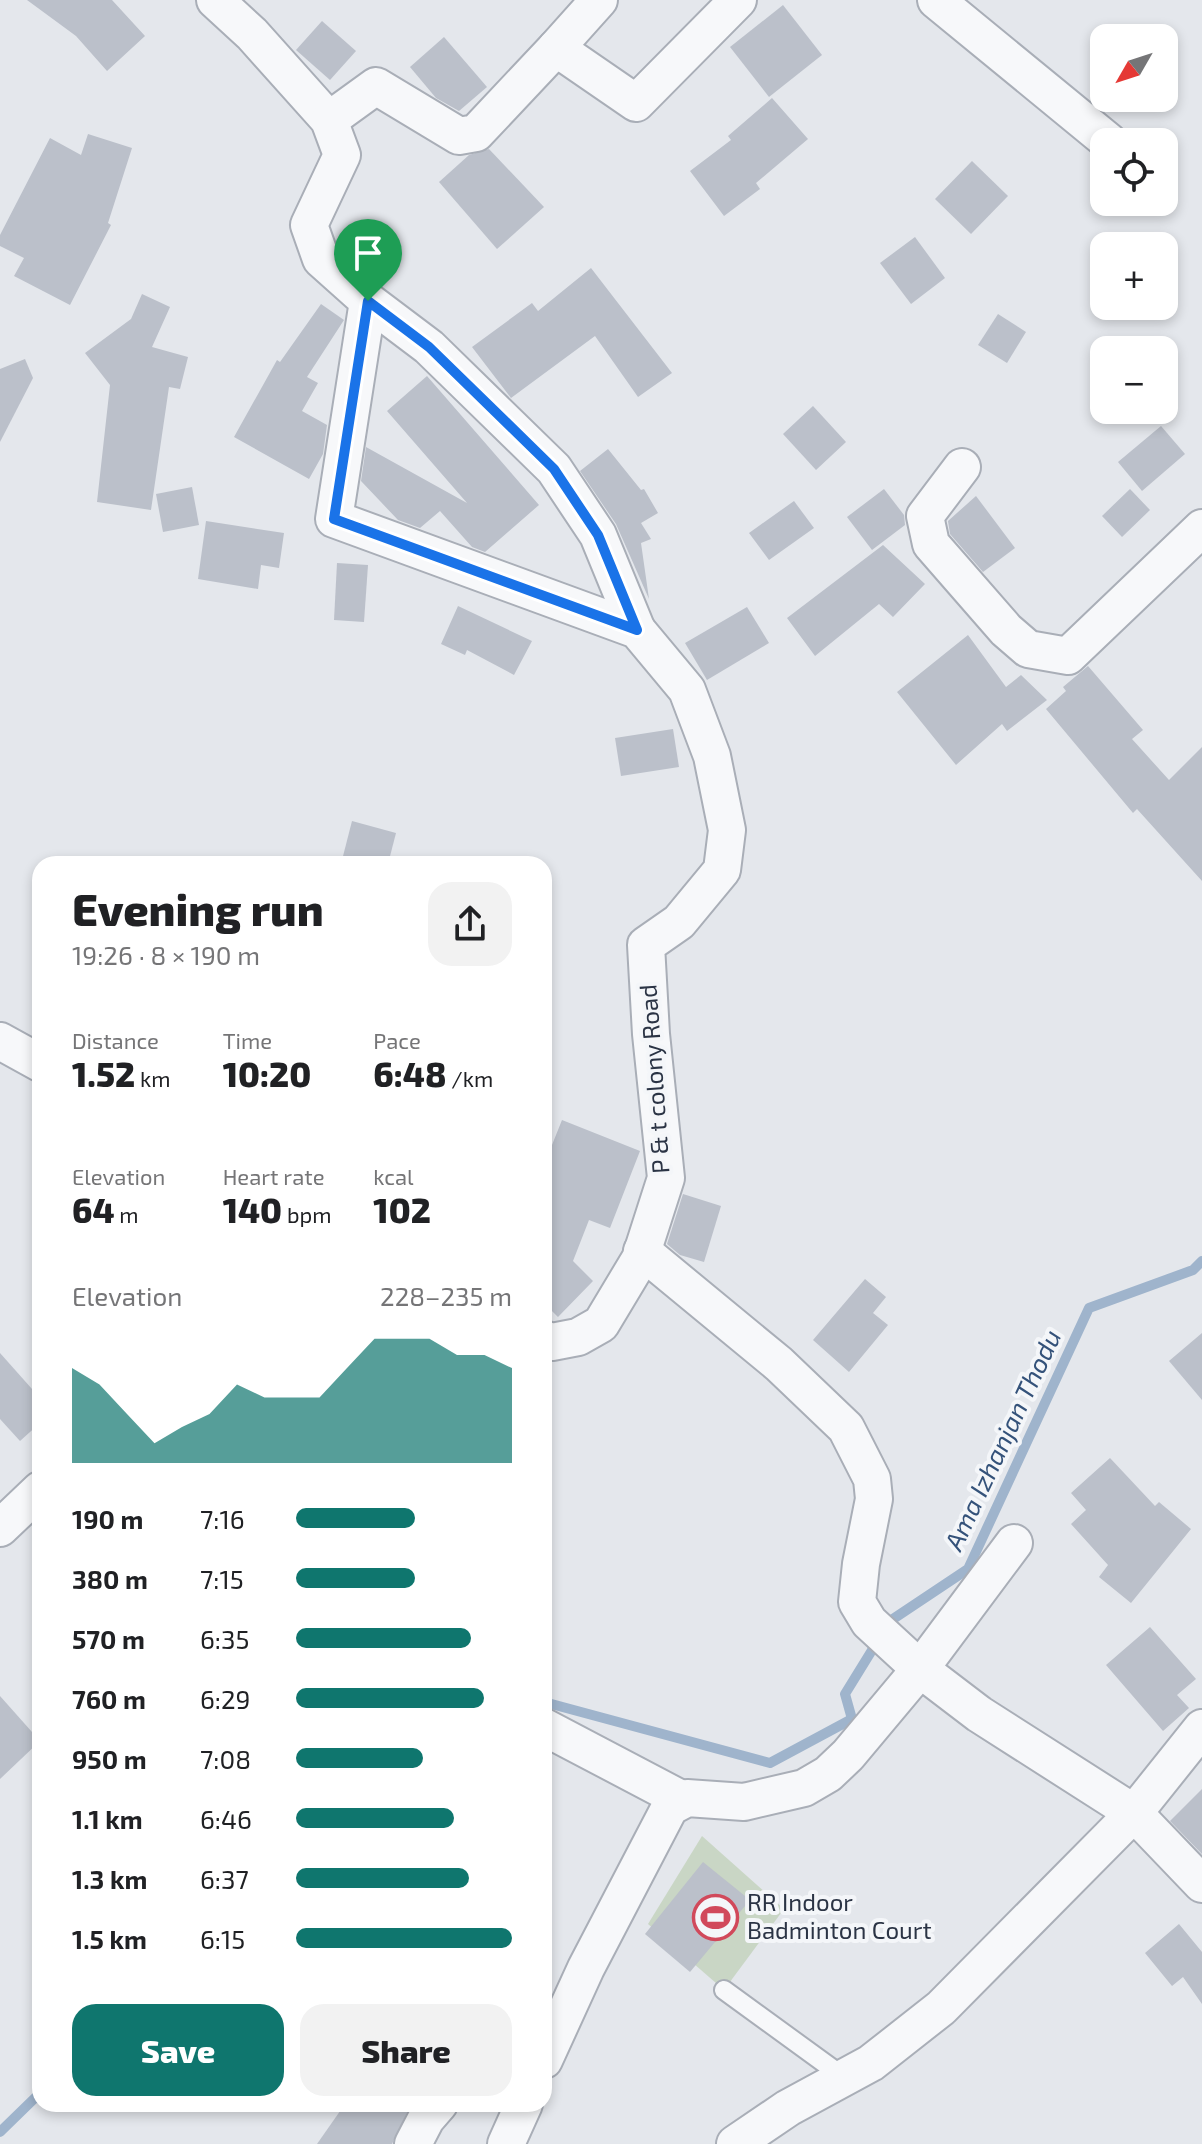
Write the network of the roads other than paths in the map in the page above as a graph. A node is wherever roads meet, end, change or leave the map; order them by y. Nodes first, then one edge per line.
1 (215, 0) edge
2 (599, 0) edge
3 (738, 0) edge
4 (936, 0) edge
5 (556, 48) junction
6 (329, 120) junction
7 (1092, 128) edge
8 (368, 301) junction
9 (962, 467) dead end
10 (1202, 528) edge
11 (637, 630) junction
12 (0, 1041) edge
13 (32, 1059) edge
14 (642, 1251) junction
15 (552, 1342) edge
16 (32, 1498) edge
17 (0, 1528) edge
18 (1014, 1543) dead end
19 (909, 1659) junction
20 (1202, 1728) edge
21 (552, 1731) edge
22 (681, 1799) junction
23 (1134, 1813) junction
24 (1202, 1884) edge
25 (724, 1990) dead end
26 (552, 2042) edge
27 (845, 2078) junction
28 (434, 2112) edge
29 (520, 2112) edge
30 (413, 2144) edge
31 (506, 2144) edge
32 (735, 2144) edge

1 - 6 street
2 - 5 street
3 - 5 street
4 - 7 street
5 - 6 street
6 - 8 street
8 - 11 street
8 - 11 street
9 - 10 street
11 - 14 street, P & t colony Road
12 - 13 street
14 - 15 street, P & t colony Road
14 - 19 street
16 - 17 street
18 - 19 street
19 - 22 street
19 - 23 street
20 - 23 street
21 - 22 street
22 - 26 street
23 - 24 street
23 - 27 street
25 - 27 lane
27 - 32 street
28 - 30 street
29 - 31 street

